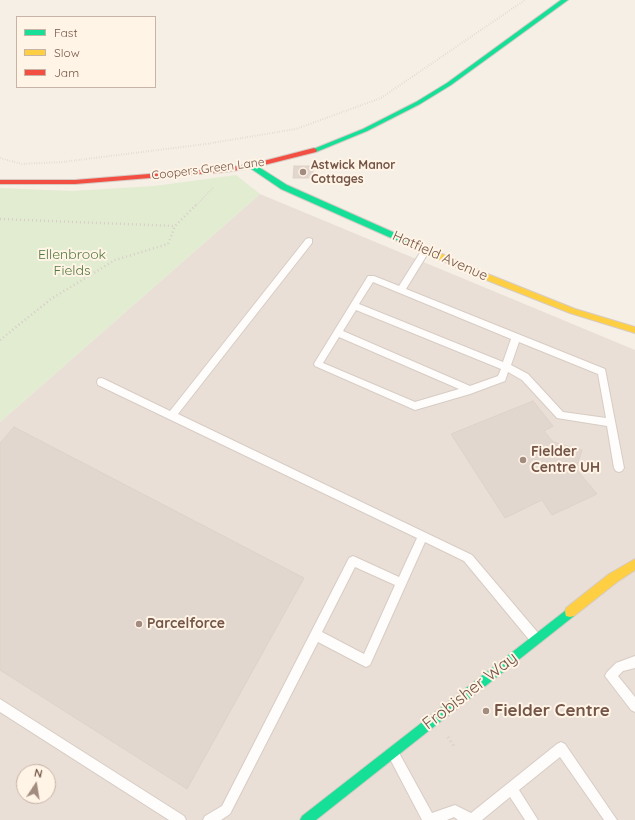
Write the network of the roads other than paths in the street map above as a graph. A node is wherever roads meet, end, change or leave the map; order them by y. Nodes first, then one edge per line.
1 (565, 0) edge
2 (252, 166) junction
3 (0, 182) edge
4 (309, 241) dead end
5 (426, 250) junction
6 (401, 290) junction
7 (354, 306) junction
8 (635, 330) edge
9 (338, 333) junction
10 (516, 337) junction
11 (506, 367) junction
12 (101, 382) dead end
13 (470, 390) junction
14 (171, 416) junction
15 (611, 423) junction
16 (619, 468) dead end
17 (422, 538) junction
18 (635, 564) edge
19 (401, 583) junction
20 (316, 635) junction
21 (536, 639) junction
22 (635, 662) edge
23 (0, 705) edge
24 (635, 706) edge
25 (392, 752) junction
26 (511, 788) junction
27 (180, 820) edge
28 (209, 820) edge
29 (306, 820) edge
30 (429, 820) edge
31 (471, 820) edge
32 (532, 820) edge
33 (611, 820) edge

1 - 2 street, Coopers Green Lane
2 - 3 street, Coopers Green Lane
2 - 5 street, Hatfield Avenue
4 - 14 lane
5 - 6 lane
5 - 8 street, Hatfield Avenue
6 - 7 lane
6 - 10 lane
7 - 9 lane
7 - 11 lane
9 - 13 lane
9 - 13 lane
10 - 11 lane
10 - 15 lane
11 - 13 lane
11 - 15 lane
12 - 14 lane
14 - 17 lane
15 - 16 lane
17 - 19 lane
17 - 21 lane
18 - 21 street, Frobisher Way
19 - 20 lane
19 - 20 lane
20 - 28 lane
21 - 25 street, Frobisher Way
22 - 24 lane
23 - 27 lane
25 - 29 street, Frobisher Way
25 - 30 lane
26 - 31 lane
26 - 32 lane
26 - 33 lane
30 - 31 lane

